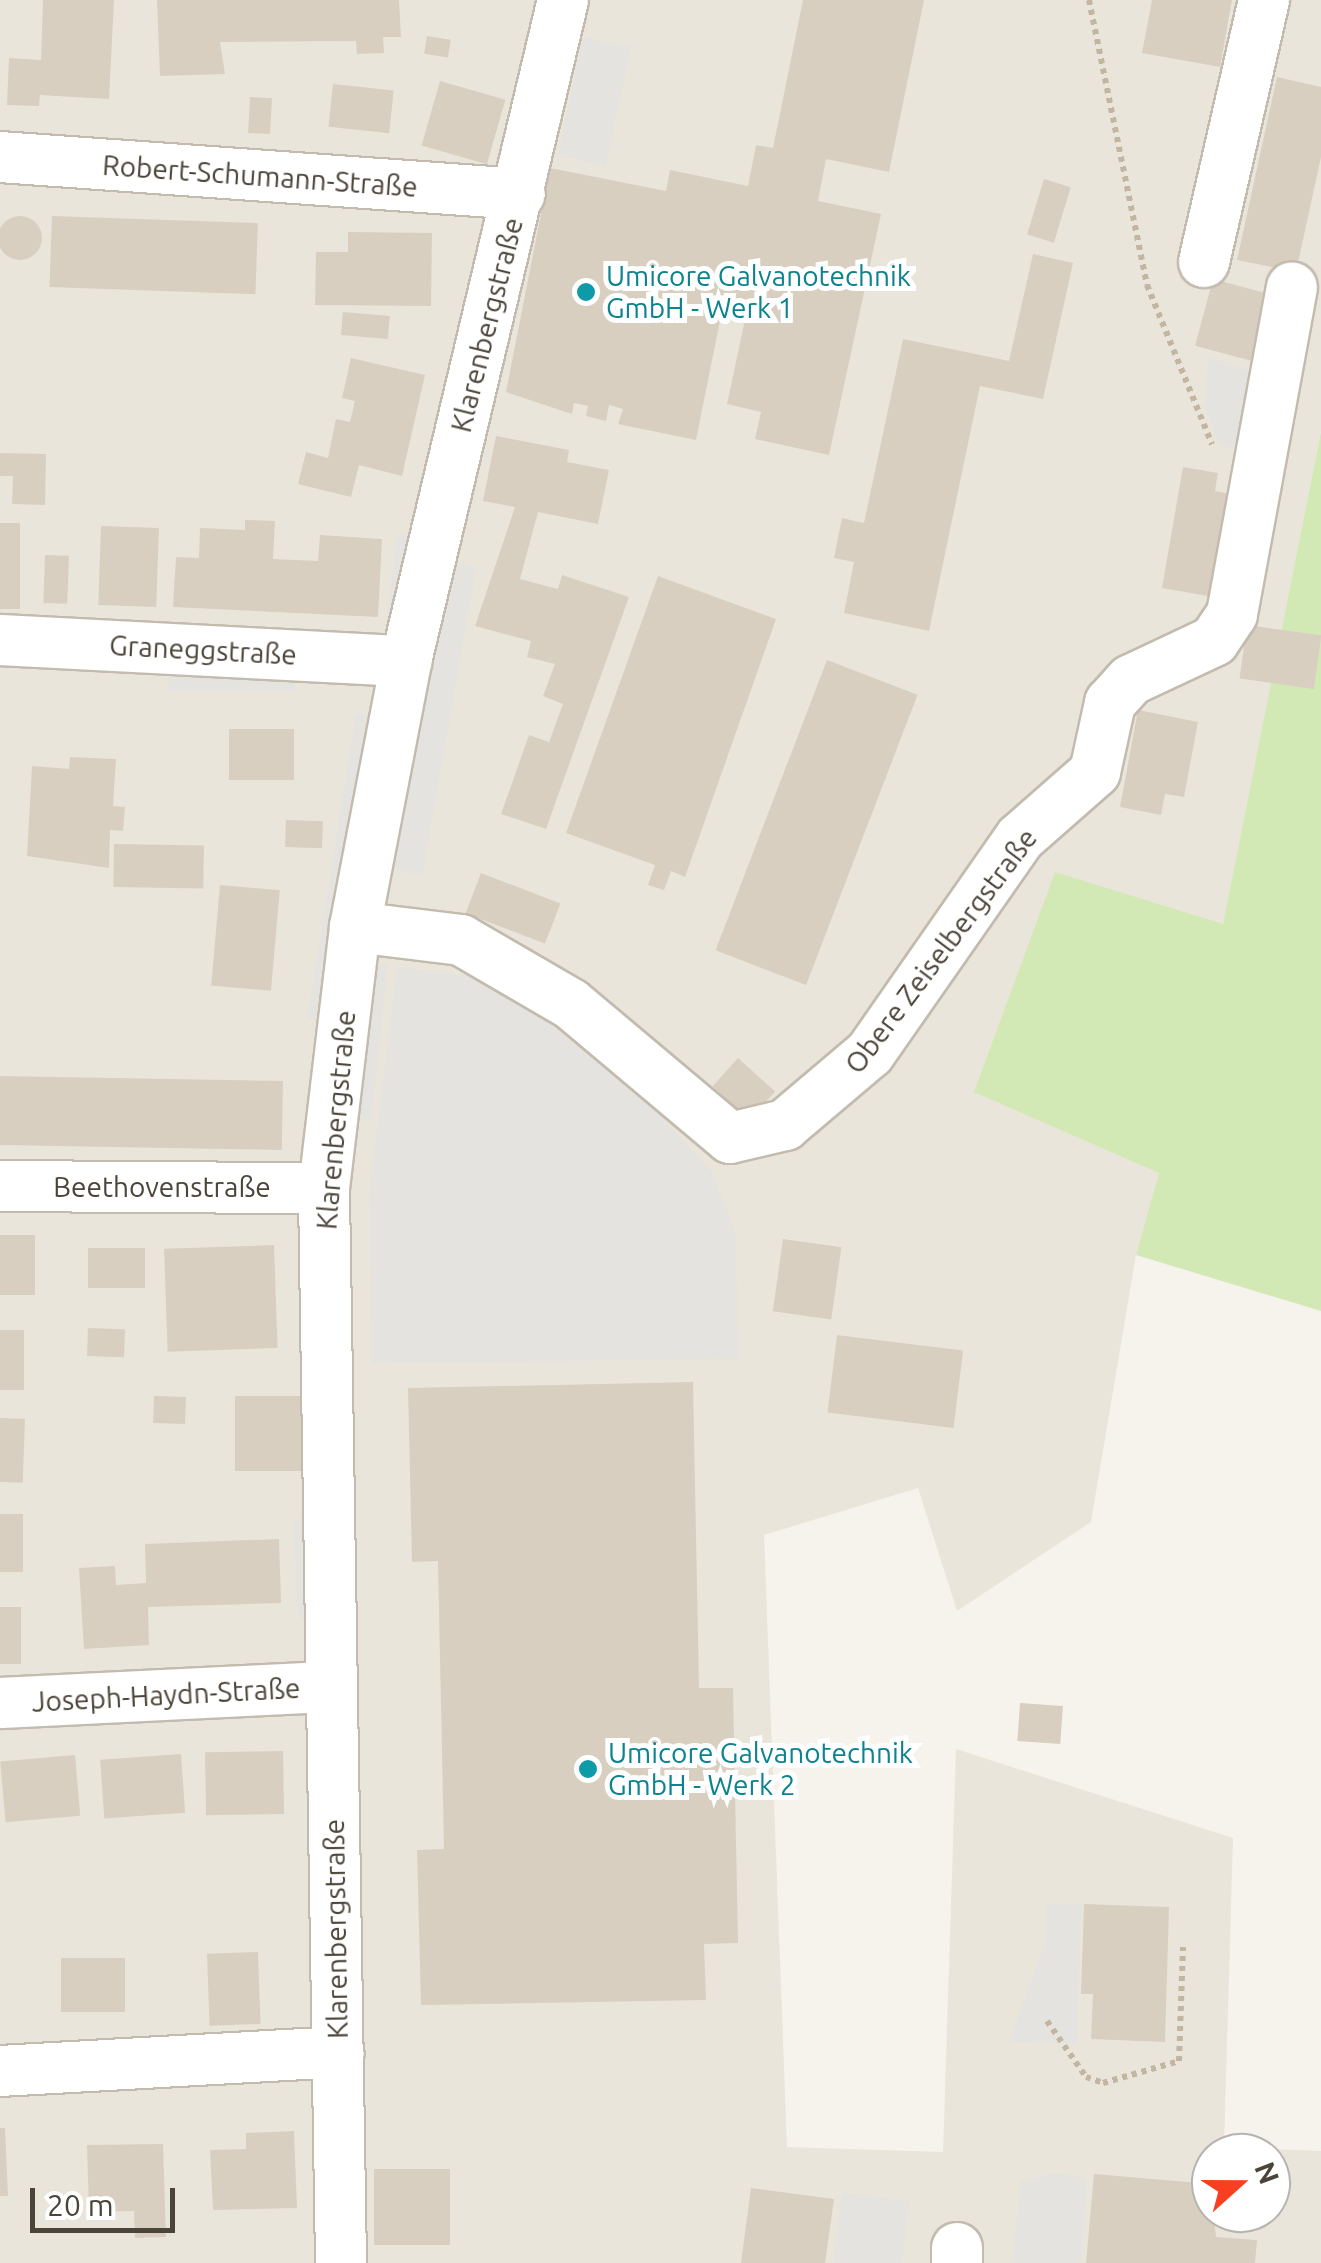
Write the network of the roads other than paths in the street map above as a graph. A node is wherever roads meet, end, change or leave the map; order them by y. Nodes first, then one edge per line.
1 (563, 0) edge
2 (1264, 0) edge
3 (0, 157) edge
4 (520, 194) junction
5 (1204, 262) dead end
6 (1292, 287) dead end
7 (0, 640) edge
8 (406, 661) junction
9 (355, 927) junction
10 (0, 1186) edge
11 (324, 1188) junction
12 (332, 1687) junction
13 (0, 1703) edge
14 (338, 2052) junction
15 (0, 2070) edge
16 (341, 2263) edge

1 - 4 street, Klarenbergstraße
2 - 5 street
3 - 4 street, Robert-Schumann-Straße
4 - 8 street, Klarenbergstraße
6 - 9 street, Obere Zeiselbergstraße
7 - 8 street, Graneggstraße
8 - 9 street, Klarenbergstraße
9 - 11 street, Klarenbergstraße
10 - 11 street, Beethovenstraße
11 - 12 street, Klarenbergstraße
12 - 13 street, Joseph-Haydn-Straße
12 - 14 street, Klarenbergstraße
14 - 15 street
14 - 16 street, Klarenbergstraße

